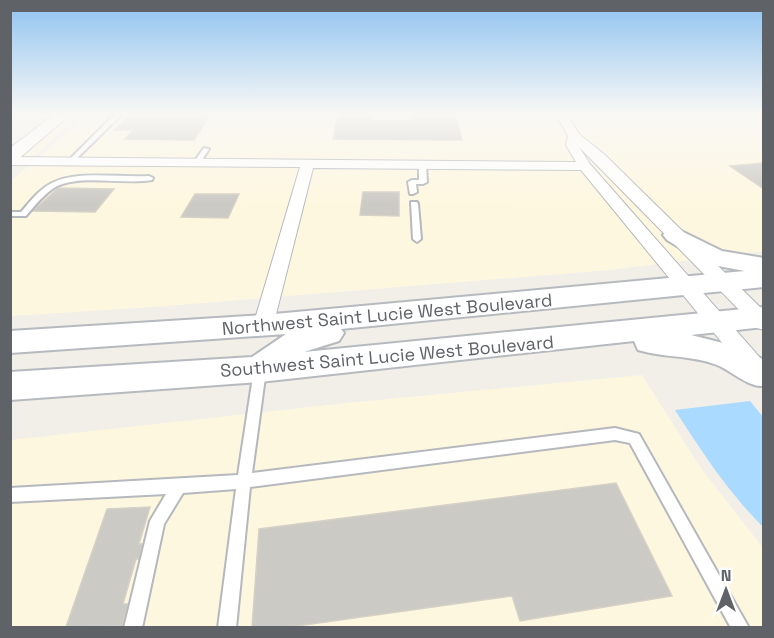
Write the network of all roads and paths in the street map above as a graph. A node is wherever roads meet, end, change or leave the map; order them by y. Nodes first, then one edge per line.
1 (28, 144) edge
2 (89, 144) edge
3 (572, 144) edge
4 (583, 144) edge
5 (206, 149) dead end
6 (10, 159) edge
7 (71, 161) junction
8 (198, 162) junction
9 (308, 163) junction
10 (422, 165) junction
11 (585, 166) junction
12 (149, 178) dead end
13 (413, 192) dead end
14 (414, 204) dead end
15 (12, 214) dead end
16 (675, 235) junction
17 (417, 239) dead end
18 (764, 266) edge
19 (764, 278) edge
20 (724, 284) junction
21 (688, 287) junction
22 (598, 296) junction
23 (762, 319) edge
24 (717, 323) junction
25 (263, 326) junction
26 (609, 334) junction
27 (10, 342) edge
28 (260, 369) junction
29 (10, 374) edge
30 (762, 376) edge
31 (10, 386) edge
32 (244, 481) junction
33 (179, 486) junction
34 (10, 495) edge
35 (133, 627) edge
36 (227, 627) edge
37 (741, 627) edge

1 - 6 street
2 - 7 lane
3 - 11 street
4 - 16 street
5 - 8 lane
6 - 7 street
7 - 8 street
8 - 9 street
9 - 10 street
9 - 25 street
10 - 11 street
10 - 13 lane
11 - 21 street
12 - 15 lane
14 - 17 lane
16 - 18 main road
16 - 20 street
19 - 20 main road, Northwest Saint Lucie West Boulevard
20 - 21 main road, Northwest Saint Lucie West Boulevard
20 - 23 street
21 - 22 main road, Northwest Saint Lucie West Boulevard
21 - 24 street
22 - 25 main road, Northwest Saint Lucie West Boulevard
22 - 28 main road
23 - 24 main road, Southwest Saint Lucie West Boulevard
24 - 26 main road, Southwest Saint Lucie West Boulevard
24 - 30 street
25 - 27 main road, Northwest Saint Lucie West Boulevard
25 - 29 main road
26 - 28 main road, Southwest Saint Lucie West Boulevard
26 - 30 main road
28 - 31 main road, Southwest Saint Lucie West Boulevard
28 - 32 lane
32 - 33 lane
32 - 36 lane
32 - 37 lane
33 - 34 lane
33 - 35 lane

